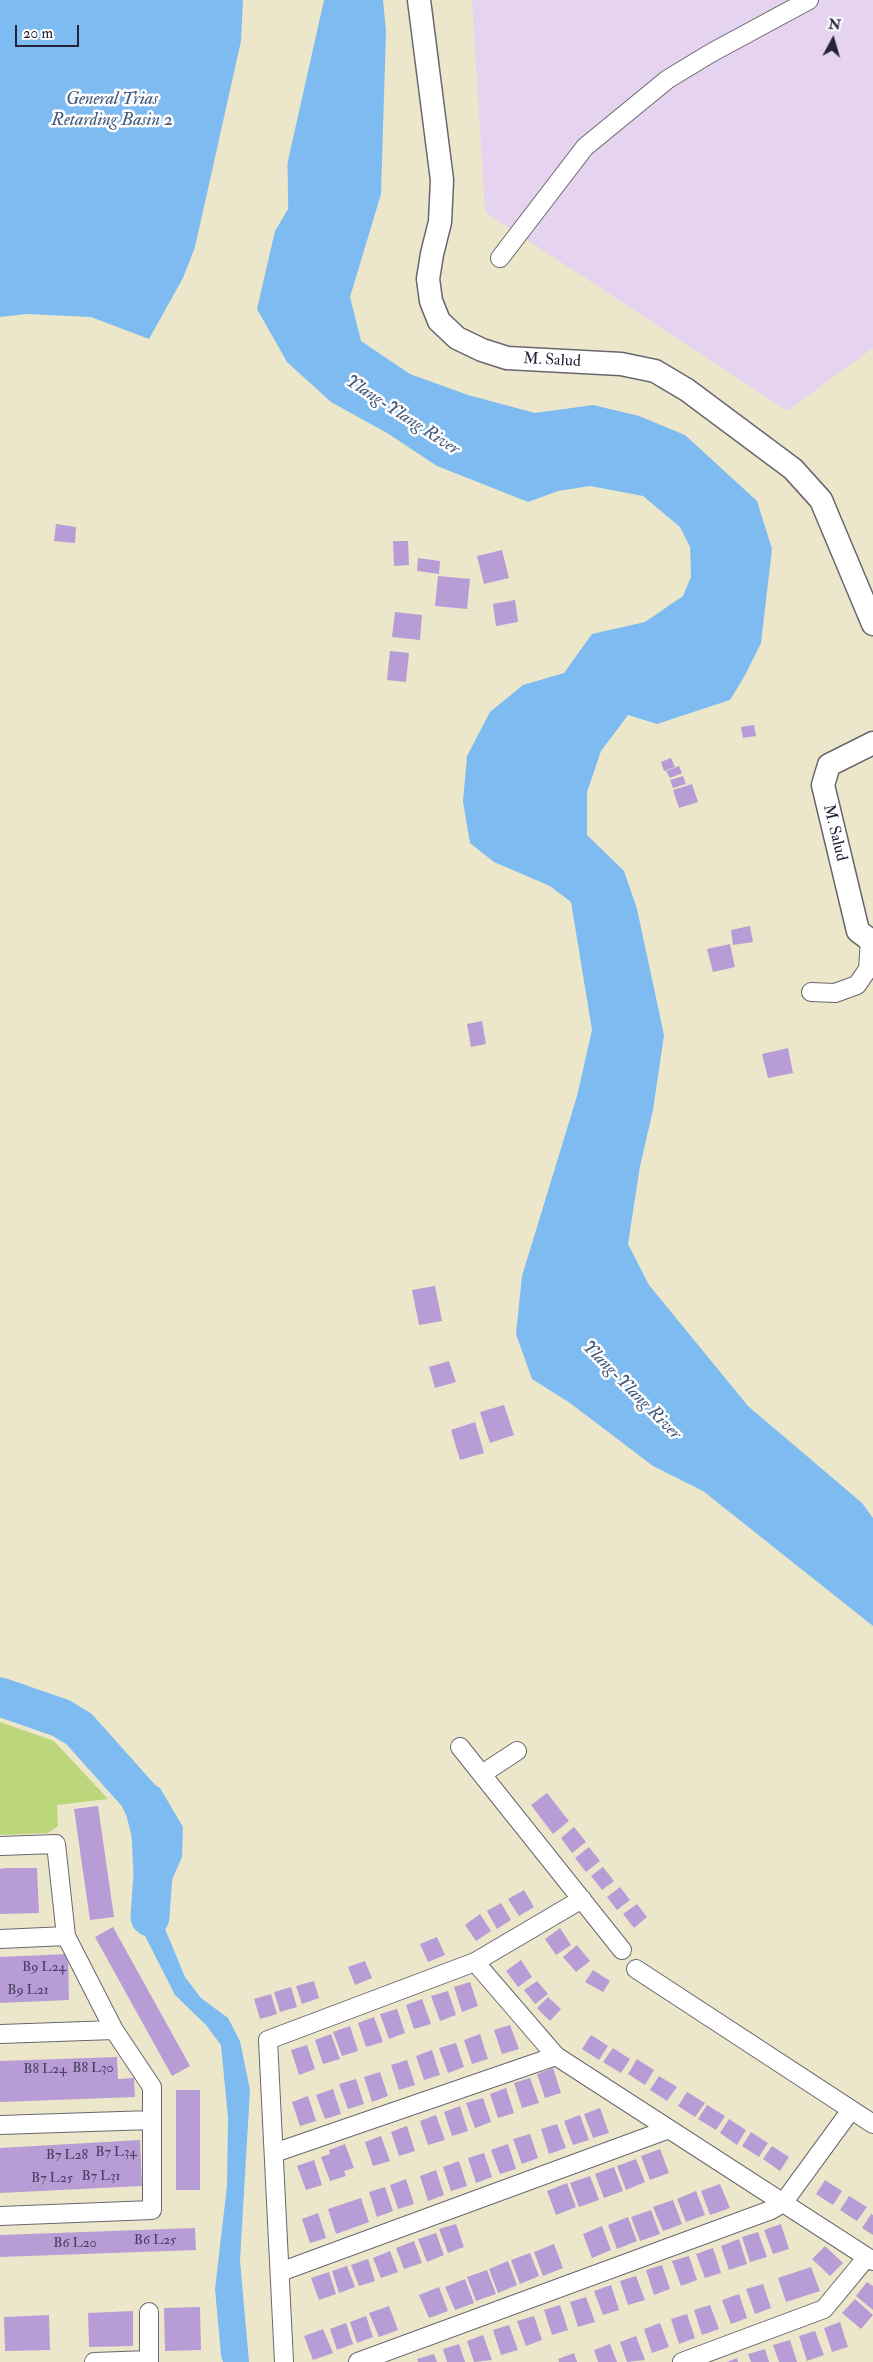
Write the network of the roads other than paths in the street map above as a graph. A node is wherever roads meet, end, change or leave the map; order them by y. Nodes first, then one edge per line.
1 (420, 0) edge
2 (809, 0) edge
3 (500, 258) dead end
4 (873, 624) edge
5 (873, 743) edge
6 (872, 940) edge
7 (811, 992) dead end
8 (460, 1747) dead end
9 (516, 1752) dead end
10 (482, 1774) junction
11 (0, 1846) edge
12 (582, 1899) junction
13 (66, 1936) junction
14 (0, 1938) edge
15 (622, 1950) dead end
16 (475, 1962) junction
17 (636, 1969) dead end
18 (114, 2030) junction
19 (0, 2034) edge
20 (556, 2056) junction
21 (851, 2110) junction
22 (151, 2120) junction
23 (873, 2124) edge
24 (0, 2125) edge
25 (669, 2129) junction
26 (274, 2153) junction
27 (783, 2203) junction
28 (0, 2216) edge
29 (870, 2259) edge
30 (280, 2272) junction
31 (149, 2312) dead end
32 (149, 2361) edge
33 (94, 2362) edge
34 (284, 2362) edge
35 (358, 2362) edge
36 (682, 2362) edge

1 - 4 street, M. Salud
2 - 3 street
5 - 6 street, M. Salud
6 - 7 street
8 - 10 street
9 - 10 street
10 - 12 street
11 - 13 street
12 - 15 street
12 - 16 street
13 - 14 street
13 - 18 street
16 - 20 street
16 - 26 street
17 - 21 street
18 - 19 street
18 - 22 street
20 - 25 street
20 - 26 street
21 - 23 street
21 - 27 street
22 - 24 street
22 - 28 street
25 - 27 street
25 - 30 street
26 - 30 street
27 - 29 street
27 - 35 street
29 - 36 street
30 - 34 street
31 - 32 street
32 - 33 street

